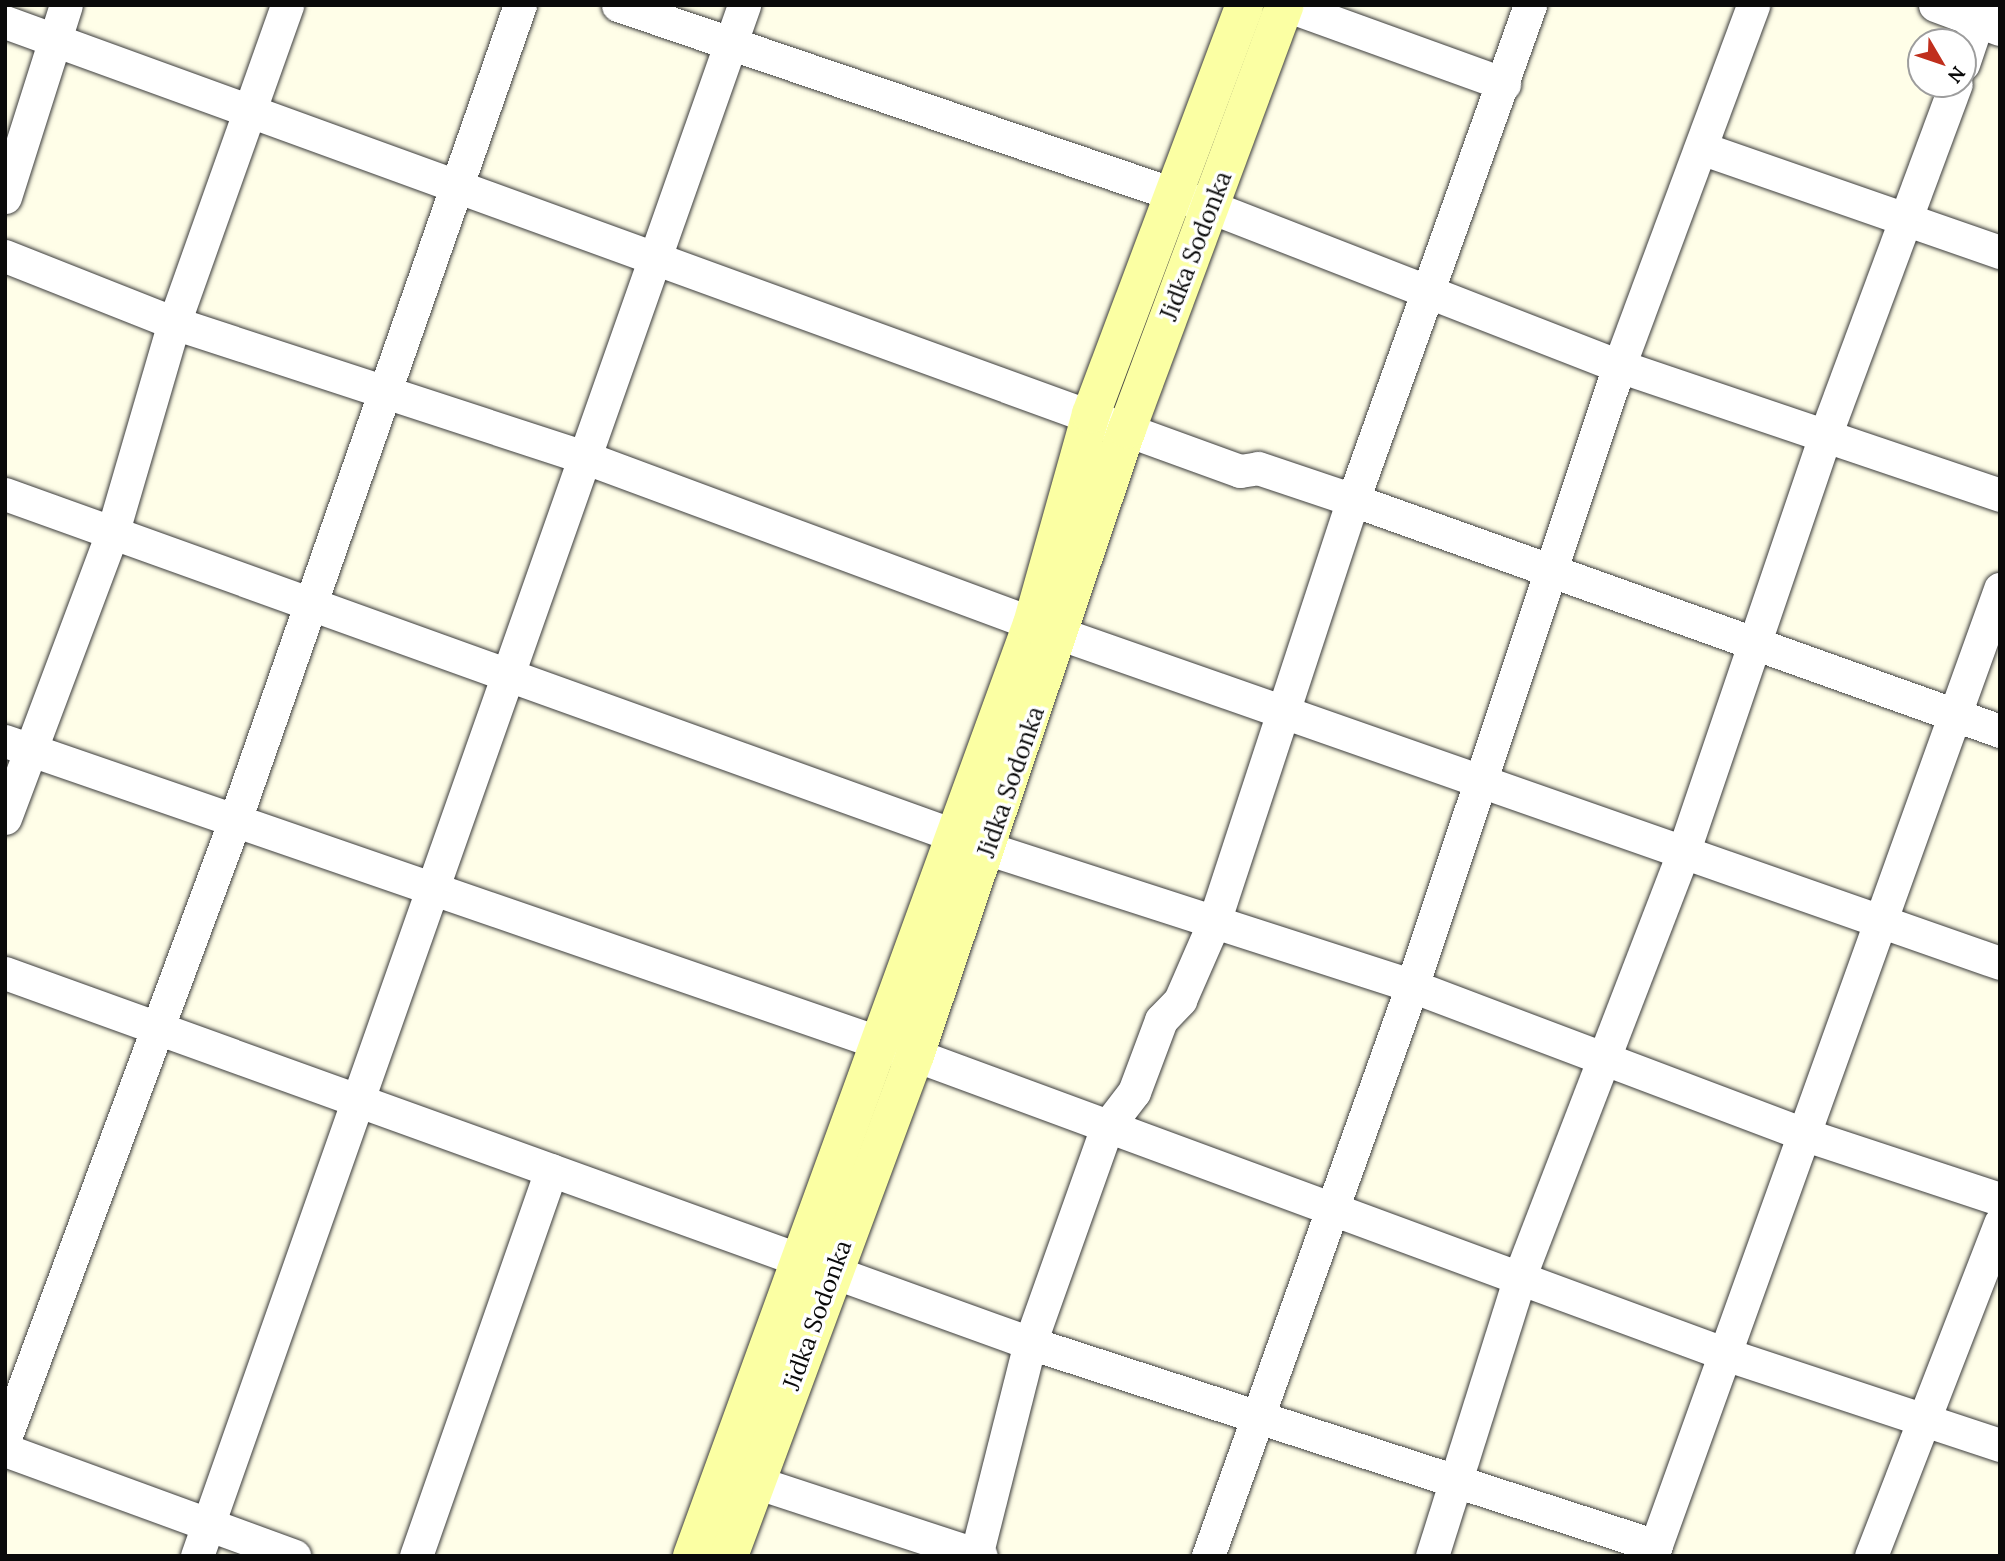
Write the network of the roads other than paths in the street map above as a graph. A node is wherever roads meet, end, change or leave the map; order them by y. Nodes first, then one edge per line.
1 (66, 5) edge
2 (287, 5) edge
3 (520, 5) edge
4 (618, 5) edge
5 (744, 5) edge
6 (1245, 5) edge
7 (1286, 5) edge
8 (1530, 5) edge
9 (1753, 5) edge
10 (1935, 5) edge
11 (1987, 18) edge
12 (5, 22) edge
13 (1977, 37) edge
14 (54, 38) junction
15 (730, 40) junction
16 (1504, 84) junction
17 (1951, 98) edge
18 (248, 107) junction
19 (1702, 148) junction
20 (457, 184) junction
21 (5, 197) edge
22 (1194, 201) junction
23 (1909, 221) junction
24 (2000, 252) edge
25 (5, 256) edge
26 (656, 256) junction
27 (1428, 294) junction
28 (174, 323) junction
29 (1619, 366) junction
30 (381, 394) junction
31 (1091, 414) junction
32 (1127, 429) junction
33 (1826, 433) junction
34 (581, 456) junction
35 (5, 494) edge
36 (2000, 495) edge
37 (1353, 500) junction
38 (113, 531) junction
39 (1553, 570) junction
40 (2000, 589) edge
41 (311, 600) junction
42 (1047, 629) junction
43 (1754, 640) junction
44 (507, 675) junction
45 (1287, 715) junction
46 (1952, 716) junction
47 (2000, 731) edge
48 (17, 746) edge
49 (1481, 785) junction
50 (5, 818) edge
51 (235, 820) junction
52 (953, 835) junction
53 (989, 849) junction
54 (1682, 856) junction
55 (430, 888) junction
56 (1214, 922) junction
57 (1880, 924) junction
58 (2000, 963) edge
59 (5, 973) edge
60 (1412, 986) junction
61 (160, 1028) junction
62 (899, 1049) junction
63 (1608, 1057) junction
64 (362, 1098) junction
65 (1107, 1127) junction
66 (1806, 1135) junction
67 (551, 1170) junction
68 (2000, 1199) edge
69 (1332, 1208) junction
70 (2000, 1223) edge
71 (819, 1264) junction
72 (1521, 1273) junction
73 (1030, 1343) junction
74 (1728, 1354) junction
75 (1260, 1417) junction
76 (1928, 1419) junction
77 (5, 1438) edge
78 (2000, 1445) edge
79 (5, 1450) edge
80 (739, 1476) junction
81 (1455, 1484) junction
82 (203, 1541) edge
83 (1654, 1551) edge
84 (978, 1555) edge
85 (294, 1556) edge
86 (416, 1556) edge
87 (692, 1556) edge
88 (729, 1556) edge
89 (1208, 1556) edge
90 (1432, 1556) edge
91 (1871, 1556) edge

1 - 14 street
2 - 18 street
3 - 20 street
4 - 15 street
5 - 15 street
6 - 22 main road, Jidka Sodonka
7 - 16 street
7 - 22 main road, Jidka Sodonka
8 - 16 street
9 - 19 street
10 - 11 street
11 - 13 street
12 - 14 street
14 - 18 street
14 - 21 street
15 - 22 street
15 - 26 street
16 - 27 street
17 - 23 street
18 - 20 street
18 - 28 street
19 - 23 street
19 - 29 street
20 - 26 street
20 - 30 street
22 - 27 street
22 - 31 main road, Jidka Sodonka
22 - 32 main road, Jidka Sodonka
23 - 24 street
23 - 33 street
25 - 28 street
26 - 31 street
26 - 34 street
27 - 29 street
27 - 37 street
28 - 30 street
28 - 38 street
29 - 33 street
29 - 39 street
30 - 34 street
30 - 41 street
31 - 32 street
31 - 42 main road, Jidka Sodonka
32 - 37 street
32 - 42 main road, Jidka Sodonka
33 - 36 street
33 - 43 street
34 - 42 street
34 - 44 street
35 - 38 street
37 - 39 street
37 - 45 street
38 - 41 street
38 - 48 street
39 - 43 street
39 - 49 street
40 - 46 street
41 - 44 street
41 - 51 street
42 - 45 street
42 - 52 main road, Jidka Sodonka
42 - 53 main road, Jidka Sodonka
43 - 46 street
43 - 54 street
44 - 52 street
44 - 55 street
45 - 49 street
45 - 56 street
46 - 47 street
46 - 57 street
48 - 50 street
48 - 51 street
49 - 54 street
49 - 60 street
51 - 55 street
51 - 61 street
52 - 62 main road, Jidka Sodonka
53 - 56 street
53 - 62 main road, Jidka Sodonka
54 - 57 street
54 - 63 street
55 - 62 street
55 - 64 street
56 - 60 street
56 - 65 street
57 - 58 street
57 - 66 street
59 - 61 street
60 - 63 street
60 - 69 street
61 - 64 street
61 - 77 street
62 - 65 street
62 - 71 main road, Jidka Sodonka
63 - 66 street
63 - 72 street
64 - 67 street
64 - 82 street
65 - 69 street
65 - 73 street
66 - 68 street
66 - 74 street
67 - 71 street
67 - 86 street
69 - 72 street
69 - 75 street
70 - 76 street
71 - 73 street
71 - 80 main road, Jidka Sodonka
72 - 74 street
72 - 81 street
73 - 75 street
73 - 84 street
74 - 76 street
74 - 83 street
75 - 81 street
75 - 89 street
76 - 78 street
76 - 91 street
79 - 82 street
80 - 84 street
80 - 87 main road, Jidka Sodonka
80 - 88 main road, Jidka Sodonka
81 - 83 street
81 - 90 street
82 - 85 street

